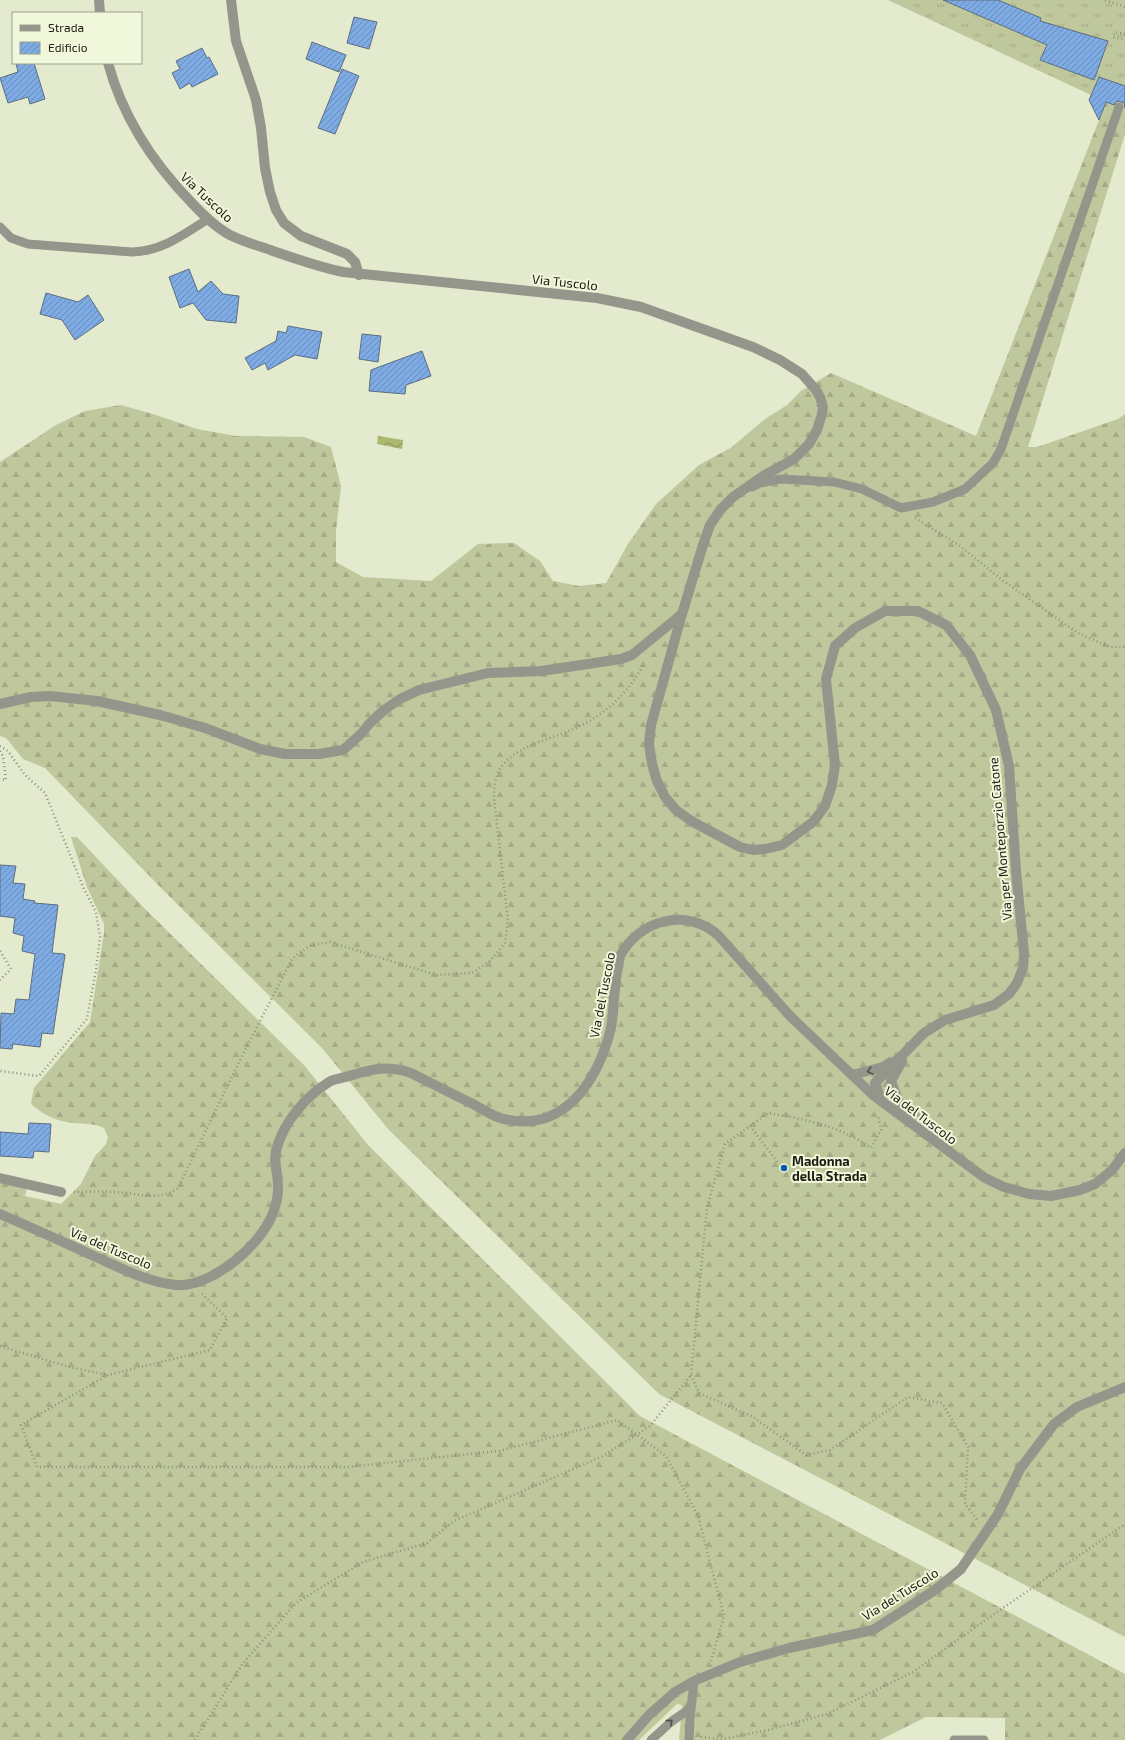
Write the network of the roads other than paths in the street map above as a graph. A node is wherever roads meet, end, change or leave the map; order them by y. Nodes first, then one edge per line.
1 (99, 0) edge
2 (231, 0) edge
3 (100, 12) edge
4 (108, 64) edge
5 (1120, 107) dead end
6 (208, 219) junction
7 (0, 227) edge
8 (359, 274) junction
9 (733, 497) junction
10 (682, 614) junction
11 (0, 704) edge
12 (910, 1048) junction
13 (852, 1076) junction
14 (882, 1102) junction
15 (912, 1125) junction
16 (1125, 1153) edge
17 (0, 1178) edge
18 (61, 1192) road end
19 (0, 1214) edge
20 (1125, 1387) edge
21 (694, 1680) junction
22 (691, 1708) junction
23 (689, 1738) edge
24 (627, 1740) edge
25 (651, 1740) edge
26 (954, 1740) edge
27 (984, 1740) edge

1 - 3 street
2 - 8 street
4 - 6 street, Via Tuscolo
5 - 9 lane
6 - 7 lane
6 - 8 street, Via Tuscolo
8 - 9 street, Via Tuscolo
9 - 10 street, Via Tuscolo
10 - 11 street
10 - 12 street, Via per Monteporzio Catone
12 -> 13 street
12 - 14 street
12 - 15 street
13 - 14 street, Via del Tuscolo
13 - 19 street, Via del Tuscolo
14 - 15 street, Via del Tuscolo
15 - 16 street, Via del Tuscolo
17 - 18 street
20 - 21 street, Via del Tuscolo
21 - 22 lane
21 - 24 street, Via del Tuscolo
22 - 23 lane
25 -> 22 lane
26 - 27 lane

